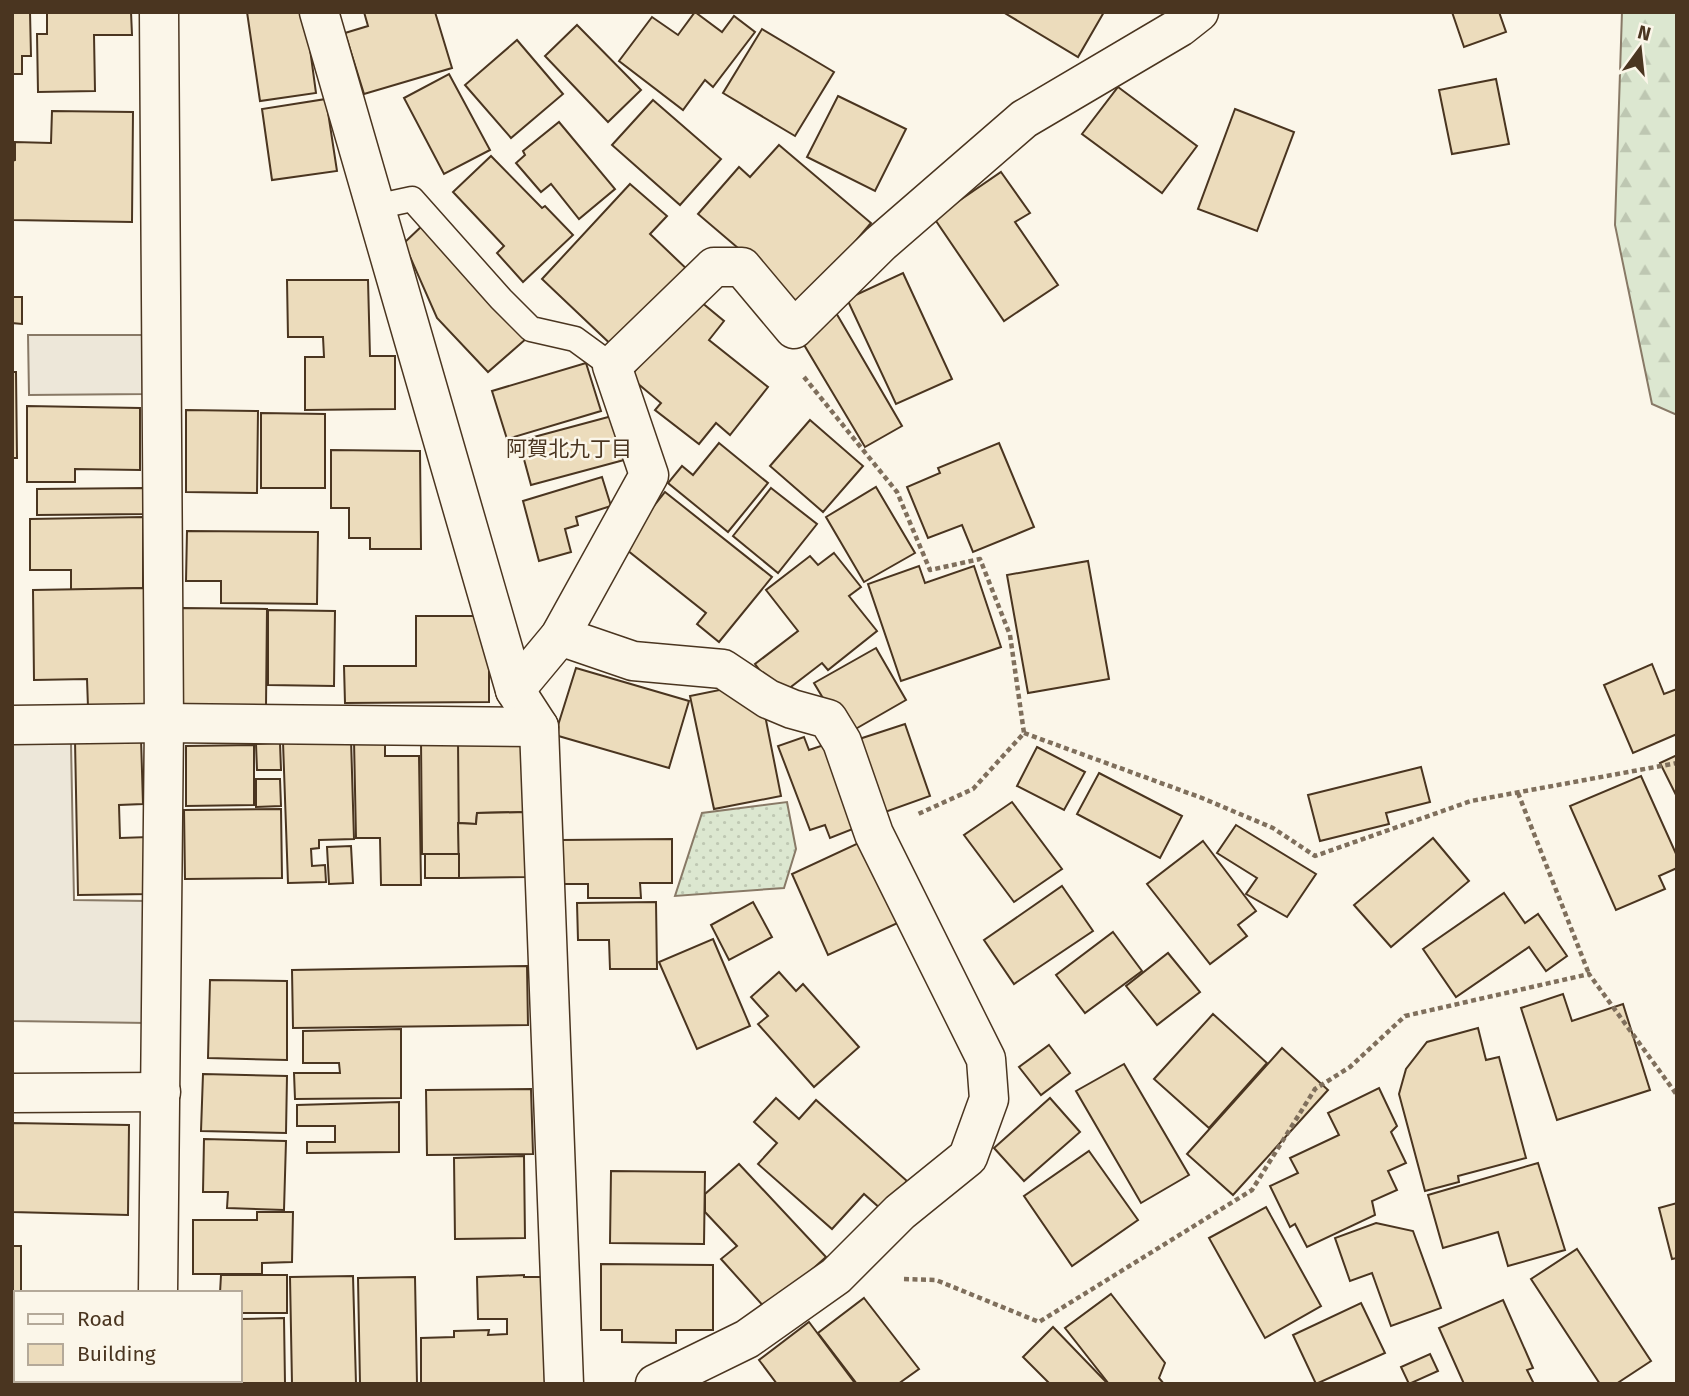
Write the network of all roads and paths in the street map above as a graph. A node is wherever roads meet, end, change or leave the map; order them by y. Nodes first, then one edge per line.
1 (159, 12) edge
2 (318, 12) edge
3 (1199, 12) edge
4 (375, 206) junction
5 (794, 329) junction
6 (612, 366) junction
7 (560, 636) junction
8 (515, 690) junction
9 (164, 723) junction
10 (12, 725) edge
11 (539, 727) junction
12 (1024, 733) junction
13 (1677, 763) edge
14 (1518, 793) junction
15 (874, 834) junction
16 (1589, 974) junction
17 (160, 1092) junction
18 (12, 1093) edge
19 (1677, 1096) edge
20 (836, 1276) junction
21 (158, 1291) edge
22 (564, 1384) edge
23 (655, 1384) edge

1 - 9 street
2 - 4 street
3 - 5 street
4 - 6 lane
4 - 8 street
5 - 6 street
5 - 12 path
6 - 7 street
7 - 8 street
7 - 15 street
8 - 11 street
9 - 10 street
9 - 11 street
9 - 17 street
11 - 22 street
12 - 14 path
12 - 15 path
13 - 14 path
14 - 16 path
15 - 20 street
16 - 19 path
16 - 20 path
17 - 18 street
17 - 21 street
20 - 23 street

